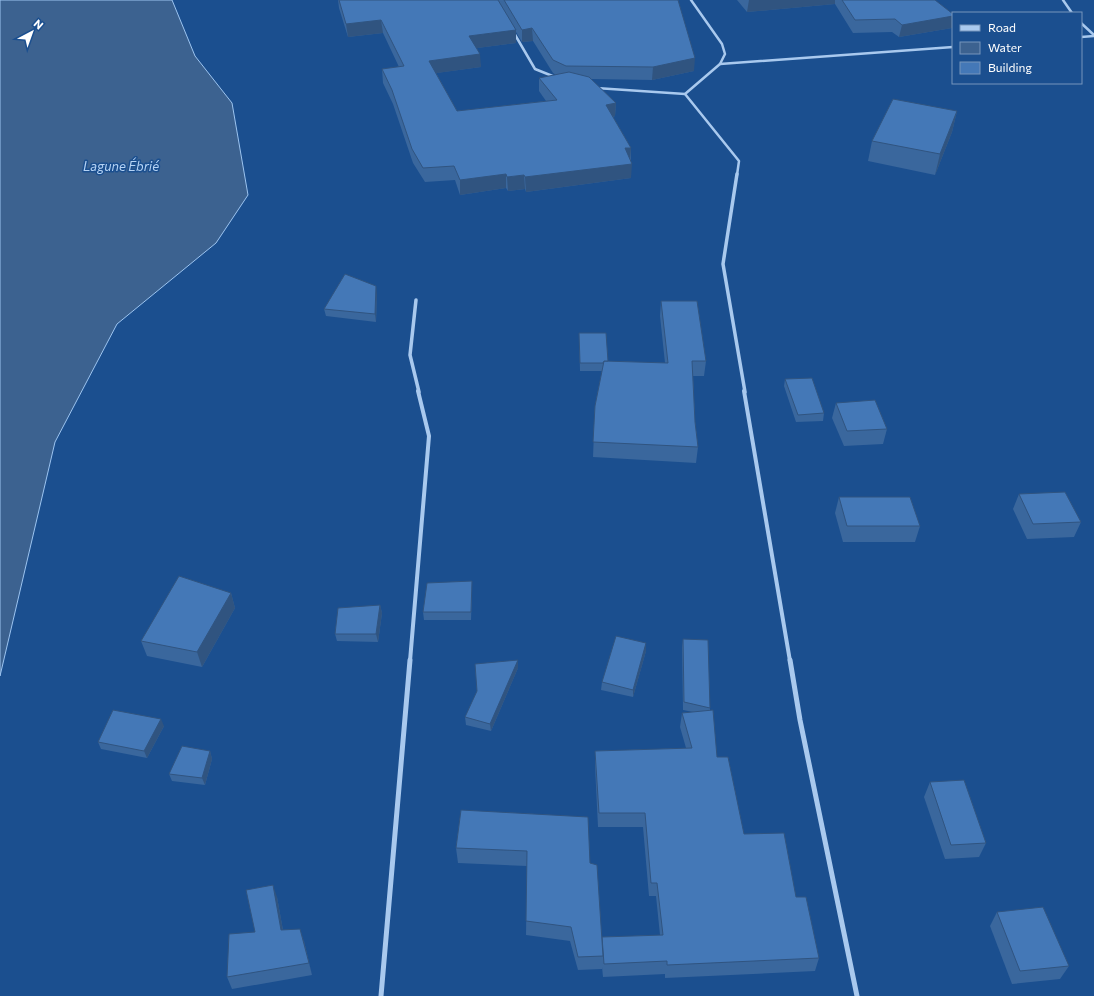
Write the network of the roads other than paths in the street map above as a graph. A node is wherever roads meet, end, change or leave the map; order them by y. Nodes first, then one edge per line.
1 (691, 0) edge
2 (1062, 0) edge
3 (1071, 12) edge
4 (1082, 24) edge
5 (513, 32) edge
6 (1094, 35) edge
7 (1082, 37) edge
8 (952, 47) edge
9 (720, 64) junction
10 (557, 78) edge
11 (589, 88) edge
12 (685, 94) junction
13 (416, 300) dead end
14 (381, 996) edge
15 (857, 996) edge

1 - 9 street
2 - 3 street
4 - 6 street
5 - 10 street
6 - 7 street
8 - 9 street
9 - 12 street
11 - 12 street
12 - 15 street
13 - 14 street

